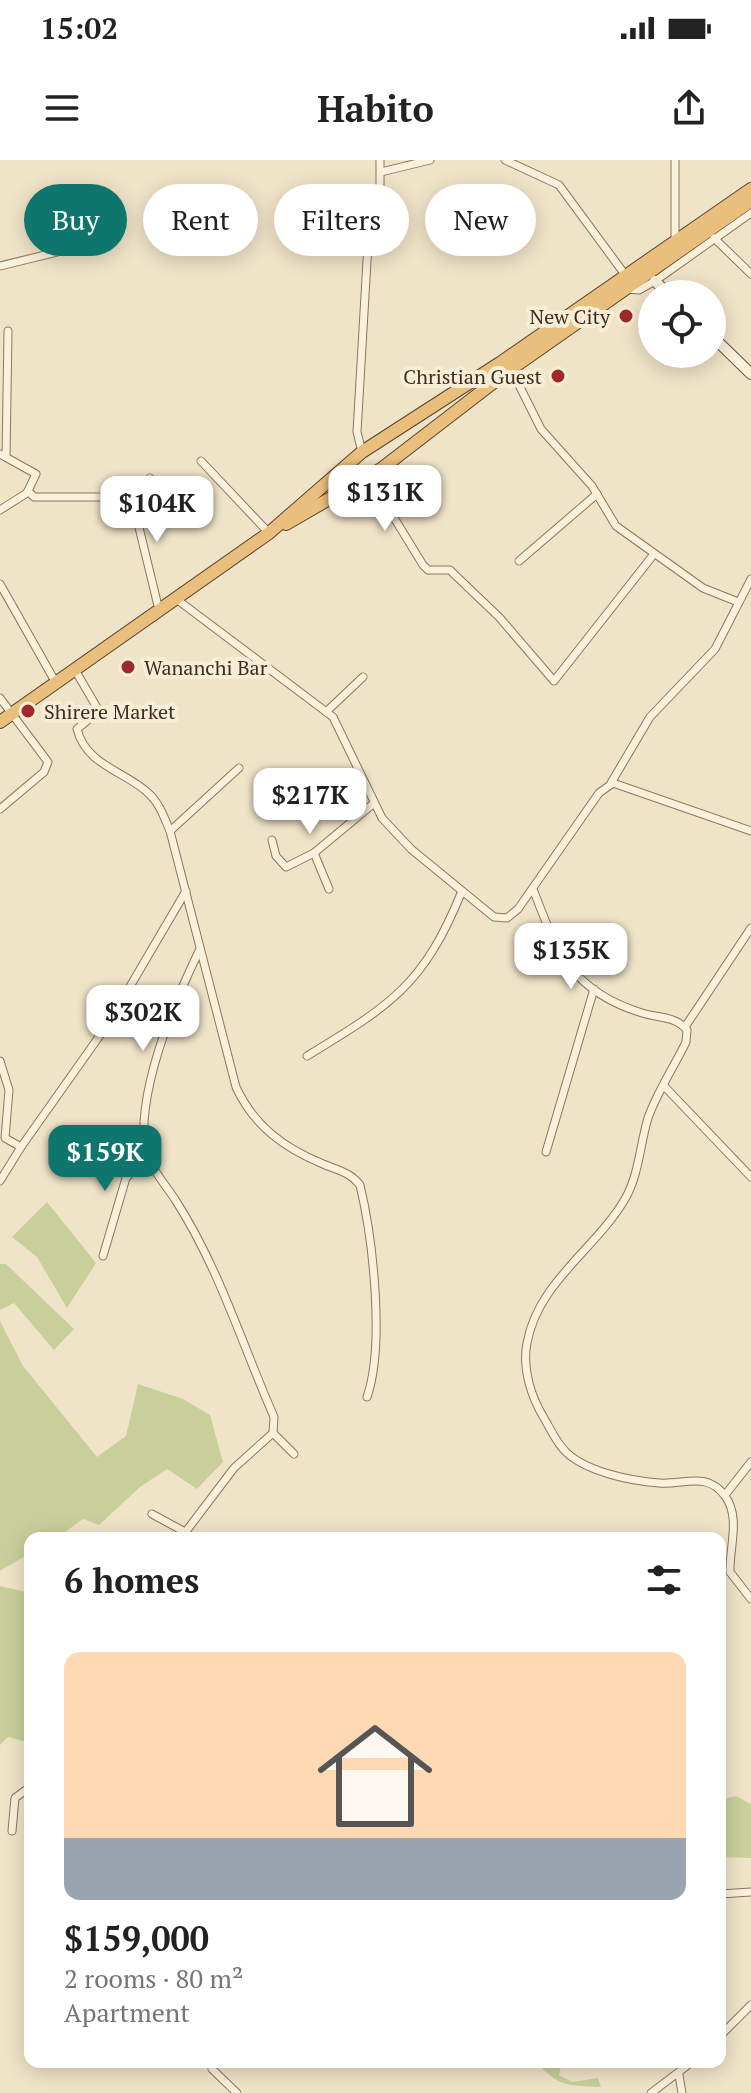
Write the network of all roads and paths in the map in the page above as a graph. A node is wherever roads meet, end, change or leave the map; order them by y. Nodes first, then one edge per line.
1 (380, 160) edge
2 (430, 160) edge
3 (505, 160) edge
4 (675, 160) edge
5 (381, 172) junction
6 (751, 189) edge
7 (751, 201) edge
8 (751, 213) edge
9 (714, 238) junction
10 (675, 242) junction
11 (41, 256) edge
12 (0, 266) edge
13 (751, 274) edge
14 (656, 280) edge
15 (627, 282) junction
16 (638, 289) edge
17 (8, 331) dead end
18 (726, 350) edge
19 (511, 369) junction
20 (751, 374) edge
21 (381, 439) junction
22 (362, 452) junction
23 (3, 455) edge
24 (395, 458) junction
25 (201, 461) dead end
26 (369, 477) junction
27 (150, 478) dead end
28 (28, 491) junction
29 (597, 494) junction
30 (0, 510) edge
31 (135, 511) junction
32 (269, 533) junction
33 (654, 554) junction
34 (519, 561) dead end
35 (751, 579) edge
36 (0, 584) edge
37 (175, 598) junction
38 (738, 602) junction
39 (159, 610) junction
40 (75, 670) junction
41 (363, 677) dead end
42 (56, 683) junction
43 (0, 698) edge
44 (326, 712) junction
45 (6, 718) edge
46 (239, 768) dead end
47 (610, 784) junction
48 (373, 804) junction
49 (0, 809) edge
50 (170, 831) junction
51 (751, 831) edge
52 (272, 840) dead end
53 (314, 853) junction
54 (329, 889) dead end
55 (533, 889) junction
56 (186, 891) junction
57 (462, 891) junction
58 (751, 928) edge
59 (199, 951) junction
60 (594, 989) junction
61 (685, 1027) junction
62 (307, 1056) dead end
63 (0, 1061) edge
64 (664, 1086) junction
65 (21, 1147) junction
66 (546, 1152) dead end
67 (147, 1154) junction
68 (751, 1177) edge
69 (0, 1181) edge
70 (103, 1256) dead end
71 (367, 1397) dead end
72 (273, 1433) junction
73 (294, 1454) dead end
74 (751, 1462) edge
75 (725, 1495) junction
76 (152, 1514) dead end
77 (179, 1532) edge
78 (185, 1532) edge
79 (751, 1599) edge
80 (24, 1791) edge
81 (12, 1831) dead end
82 (751, 1892) edge
83 (726, 1894) edge
84 (751, 2005) edge
85 (726, 2030) edge
86 (686, 2068) edge
87 (212, 2069) dead end
88 (679, 2075) junction
89 (237, 2093) edge
90 (651, 2093) edge
91 (682, 2093) edge

1 - 5 street
2 - 5 street
3 - 15 street
4 - 10 street
5 - 22 street
6 - 10 highway
7 - 15 highway
8 - 9 street
9 - 13 street
9 - 14 street
10 - 15 highway
11 - 12 street
15 - 16 street
15 - 19 highway
15 - 21 highway
17 - 23 street
18 - 20 main road
19 - 24 highway
19 - 29 street
21 - 22 highway
21 - 24 highway
22 - 32 highway
23 - 28 street
24 - 26 highway
25 - 32 street
26 - 32 highway
26 - 33 street
27 - 31 street
28 - 30 street
28 - 31 street
29 - 33 street
29 - 34 street
31 - 39 street
32 - 37 highway
33 - 38 street
35 - 38 street
36 - 42 street
37 - 39 highway
37 - 44 street
38 - 47 street
39 - 40 highway
40 - 42 highway
40 - 50 street
41 - 44 street
42 - 45 highway
43 - 45 street
44 - 48 street
45 - 49 street
46 - 50 street
47 - 51 street
47 - 55 street
48 - 53 street
48 - 57 street
50 - 56 street
52 - 53 street
53 - 54 street
55 - 57 street
55 - 60 street
56 - 59 street
56 - 65 street
57 - 62 street
58 - 61 street
59 - 67 street
59 - 71 street
60 - 61 street
60 - 66 street
61 - 64 street
63 - 65 street
64 - 68 street
64 - 75 street
65 - 69 street
67 - 70 street
67 - 72 street
72 - 73 street
72 - 78 street
74 - 75 street
75 - 79 street
76 - 77 street
80 - 81 street
82 - 83 street
84 - 85 street
86 - 88 street
87 - 89 street
88 - 90 street
88 - 91 street

